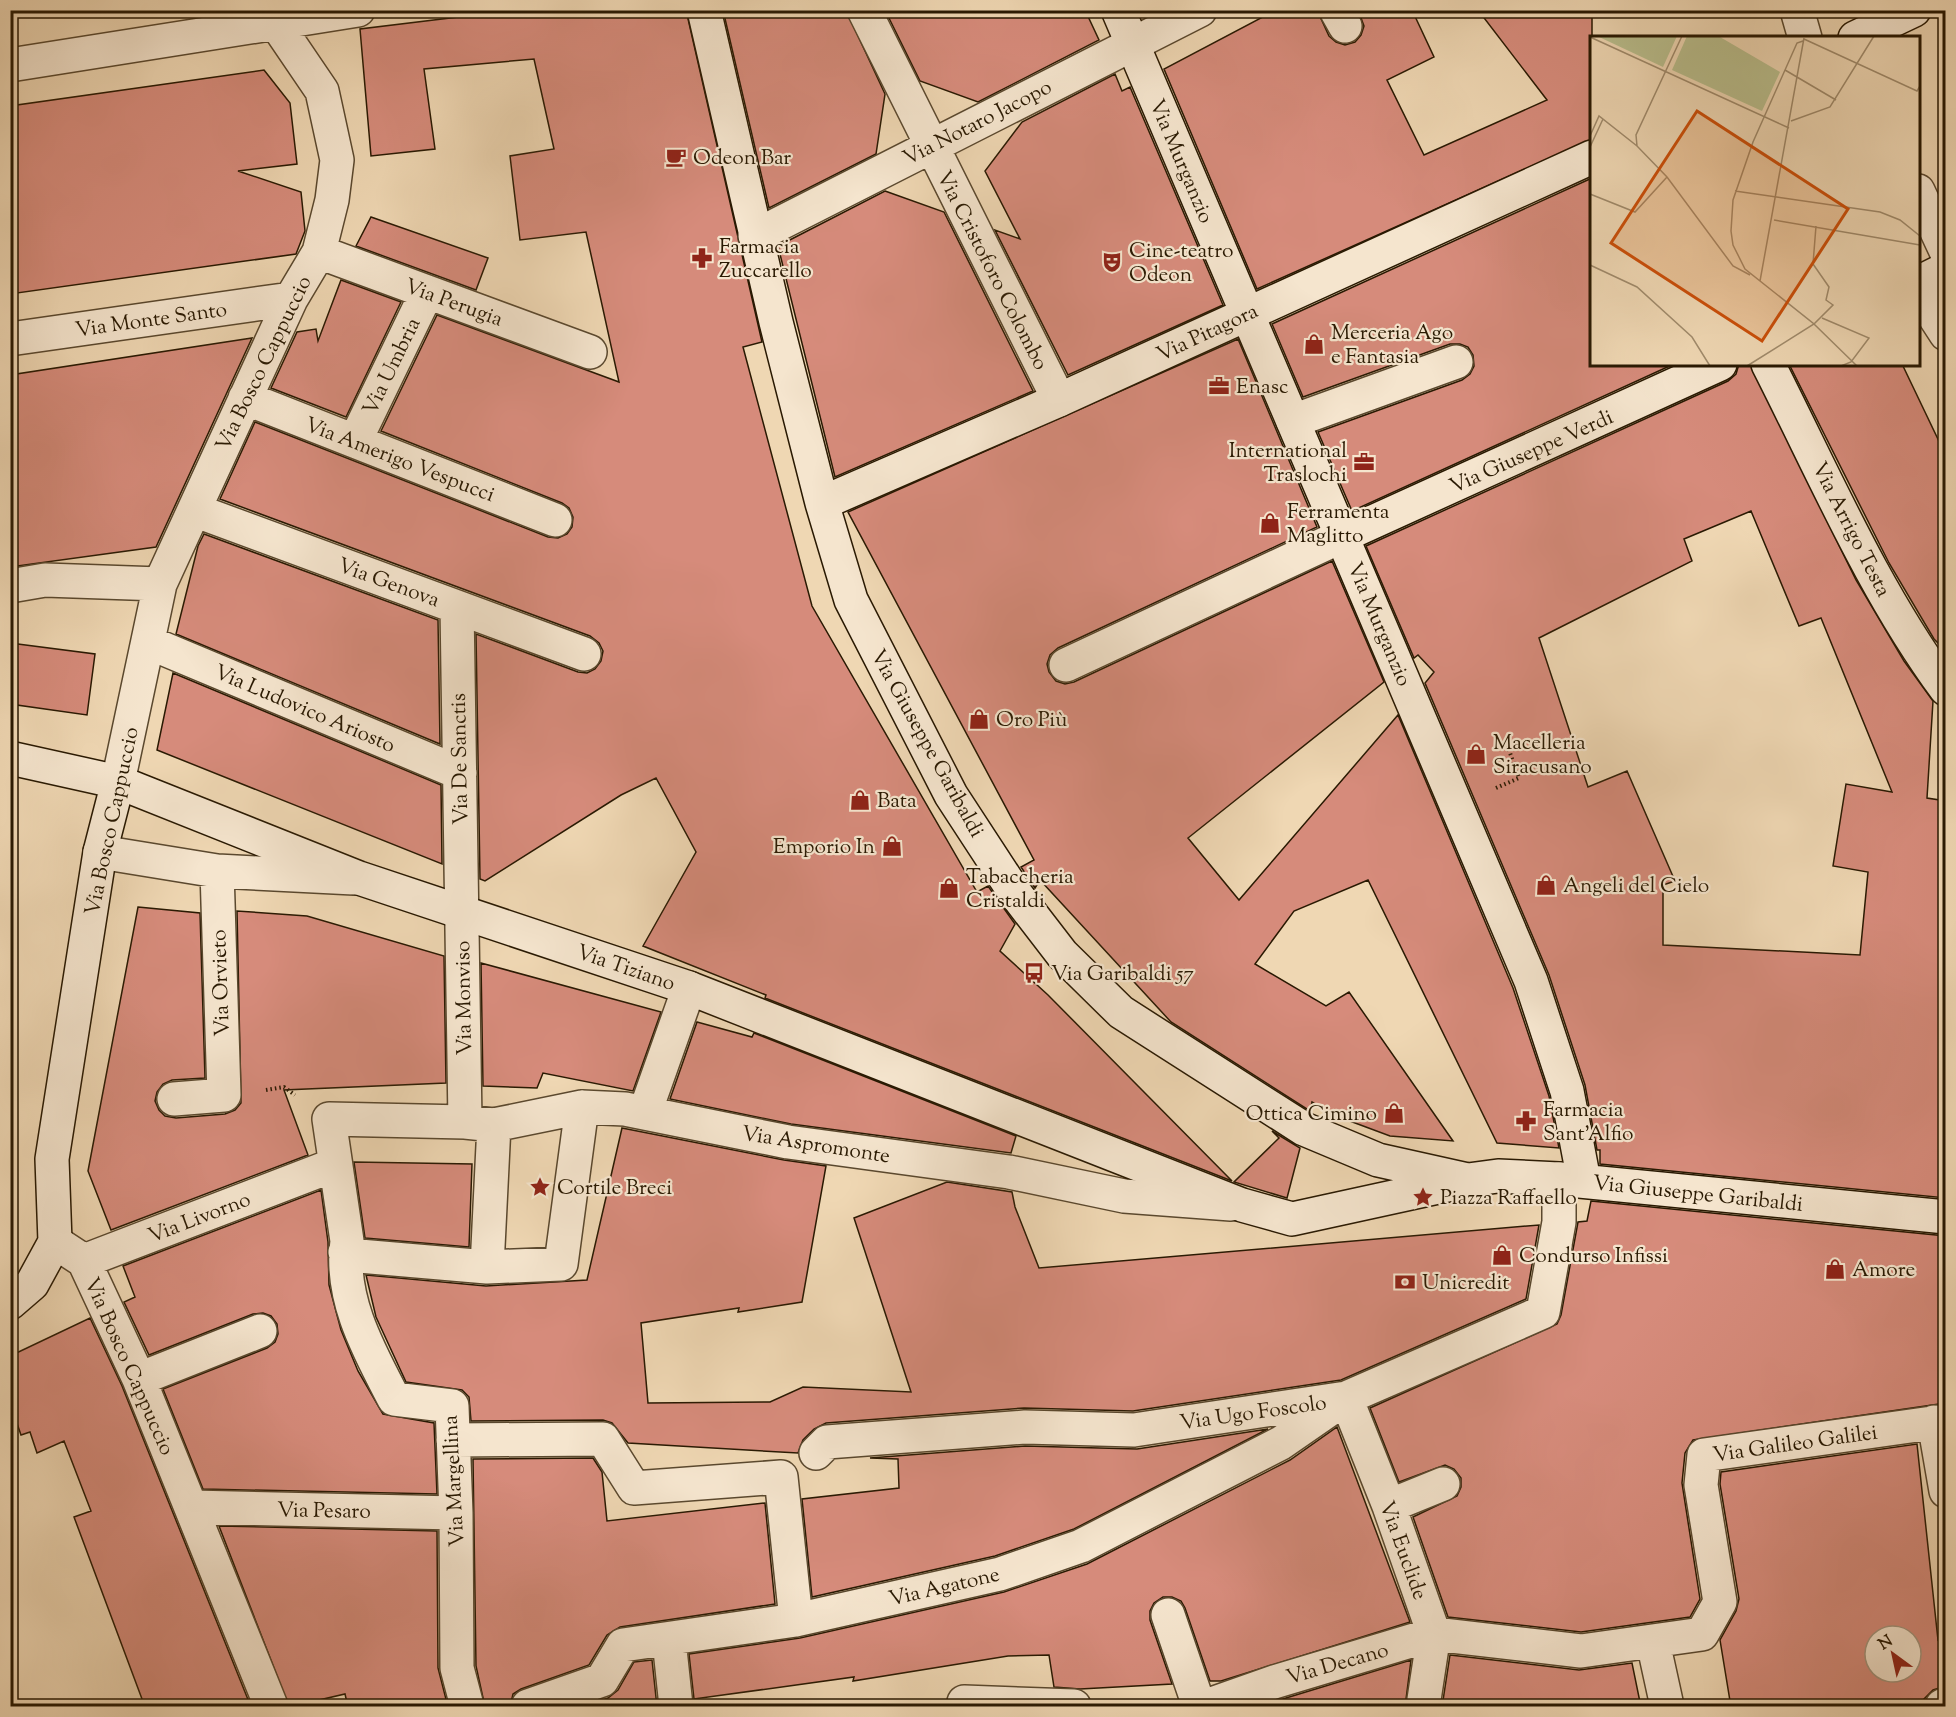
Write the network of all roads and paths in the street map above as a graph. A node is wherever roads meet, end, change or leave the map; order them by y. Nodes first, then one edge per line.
1 (358, 10) edge
2 (704, 10) edge
3 (864, 10) edge
4 (1118, 10) edge
5 (1200, 10) edge
6 (1797, 10) edge
7 (1914, 10) edge
8 (273, 17) edge
9 (1804, 36) edge
10 (1859, 36) edge
11 (1133, 44) junction
12 (10, 64) edge
13 (930, 145) junction
14 (1590, 158) edge
15 (1920, 195) edge
16 (755, 237) junction
17 (1946, 251) edge
18 (319, 252) junction
19 (1946, 269) edge
20 (1920, 282) edge
21 (426, 292) junction
22 (1920, 294) edge
23 (291, 299) junction
24 (1247, 314) junction
25 (1946, 334) edge
26 (10, 339) edge
27 (590, 352) dead end
28 (1456, 362) dead end
29 (1716, 366) edge
30 (1769, 366) edge
31 (245, 398) junction
32 (1059, 400) junction
33 (1293, 421) junction
34 (355, 441) junction
35 (822, 503) junction
36 (194, 510) junction
37 (555, 520) dead end
38 (1342, 537) junction
39 (160, 584) junction
40 (10, 586) edge
41 (457, 607) junction
42 (150, 643) junction
43 (584, 654) dead end
44 (1066, 665) dead end
45 (1946, 689) edge
46 (1505, 739) dead end
47 (10, 758) edge
48 (460, 773) junction
49 (118, 782) junction
50 (1457, 806) junction
51 (100, 852) junction
52 (217, 871) junction
53 (359, 878) junction
54 (461, 911) junction
55 (689, 988) junction
56 (174, 1099) dead end
57 (637, 1105) junction
58 (582, 1107) junction
59 (479, 1124) junction
60 (324, 1170) junction
61 (1468, 1180) junction
62 (1571, 1180) junction
63 (1242, 1205) junction
64 (1946, 1217) edge
65 (55, 1242) junction
66 (346, 1247) junction
67 (84, 1261) junction
68 (487, 1266) junction
69 (10, 1303) edge
70 (260, 1331) dead end
71 (139, 1379) junction
72 (1346, 1398) junction
73 (1940, 1422) edge
74 (453, 1440) junction
75 (816, 1453) dead end
76 (1443, 1484) dead end
77 (1946, 1491) edge
78 (1389, 1506) junction
79 (191, 1508) junction
80 (456, 1513) junction
81 (1168, 1615) dead end
82 (796, 1620) junction
83 (1434, 1634) junction
84 (669, 1640) junction
85 (1653, 1642) junction
86 (1278, 1694) edge
87 (964, 1702) dead end
88 (271, 1707) edge
89 (467, 1707) edge
90 (528, 1707) edge
91 (676, 1707) edge
92 (1074, 1707) edge
93 (1199, 1707) edge
94 (1206, 1707) edge
95 (1423, 1707) edge
96 (1667, 1707) edge

1 - 8 street
2 - 16 street, Via Giuseppe Garibaldi
3 - 13 street, Via Cristoforo Colombo
4 - 11 street, Via Murganzio
5 - 11 street, Via Notaro Jacopo
6 - 9 street
7 - 10 street
8 - 12 street
8 - 18 street, Via Bosco Cappuccio
11 - 13 street, Via Notaro Jacopo
11 - 24 street, Via Murganzio
13 - 16 street, Via Notaro Jacopo
13 - 32 street, Via Cristoforo Colombo
14 - 24 street, Via Pitagora
15 - 17 street
16 - 35 street, Via Giuseppe Garibaldi
18 - 21 street, Via Perugia
18 - 23 street, Via Bosco Cappuccio
19 - 20 street
21 - 27 street, Via Perugia
21 - 34 street, Via Umbria
22 - 25 street
23 - 26 street, Via Monte Santo
23 - 31 street, Via Bosco Cappuccio
24 - 32 street, Via Pitagora
24 - 33 street, Via Murganzio
28 - 33 street
29 - 38 street, Via Giuseppe Verdi
30 - 45 street, Via Arrigo Testa
31 - 34 street, Via Amerigo Vespucci
31 - 36 street, Via Bosco Cappuccio
32 - 35 street, Via Pitagora
33 - 38 street, Via Murganzio
34 - 37 street, Via Amerigo Vespucci
35 - 61 street, Via Giuseppe Garibaldi
36 - 39 street, Via Bosco Cappuccio
36 - 41 street, Via Genova
38 - 44 street, Via Giuseppe Verdi
38 - 50 street, Via Murganzio
39 - 40 street
39 - 42 street, Via Bosco Cappuccio
41 - 43 street, Via Genova
41 - 48 street, Via De Sanctis
42 - 48 street, Via Ludovico Ariosto
42 - 49 street, Via Bosco Cappuccio
46 - 50 path
47 - 49 street, Via Tiziano
48 - 54 street, Via De Sanctis
49 - 51 street, Via Bosco Cappuccio
49 - 53 street, Via Tiziano
50 - 62 street, Via Murganzio
51 - 52 street
51 - 65 street, Via Bosco Cappuccio
52 - 53 street
52 - 56 street, Via Orvieto
53 - 54 street, Via Tiziano
54 - 55 street, Via Tiziano
54 - 59 street, Via Monviso
55 - 57 street
55 - 63 street, Via Tiziano
57 - 58 street, Via Aspromonte
57 - 63 street, Via Aspromonte
58 - 59 street, Via Aspromonte
58 - 68 street
59 - 60 street, Via Aspromonte
59 - 68 street, Via Monviso
60 - 66 street
60 - 67 street, Via Livorno
61 - 62 street, Via Giuseppe Garibaldi
61 - 63 street
62 - 64 street, Via Giuseppe Garibaldi
62 - 72 street, Via Ugo Foscolo
65 - 67 street, Via Bosco Cappuccio
65 - 69 street
66 - 68 street
66 - 74 street, Via Margellina
67 - 71 street, Via Bosco Cappuccio
70 - 71 street
71 - 79 street, Via Bosco Cappuccio
72 - 75 street, Via Ugo Foscolo
72 - 78 street, Via Euclide
72 - 82 street, Via Agatone
73 - 77 street
73 - 85 street, Via Galileo Galilei
74 - 80 street, Via Margellina
74 - 82 street
76 - 78 street
78 - 83 street, Via Euclide
79 - 80 street, Via Pesaro
79 - 88 street, Via Bosco Cappuccio
80 - 89 street, Via Margellina
81 - 93 street
82 - 84 street, Via Agatone
83 - 85 street, Via Galileo Galilei
83 - 86 street, Via Decano
83 - 95 street, Via Euclide
84 - 90 street, Via Agatone
84 - 91 street
85 - 96 street
86 - 94 street, Via Decano
87 - 92 street

